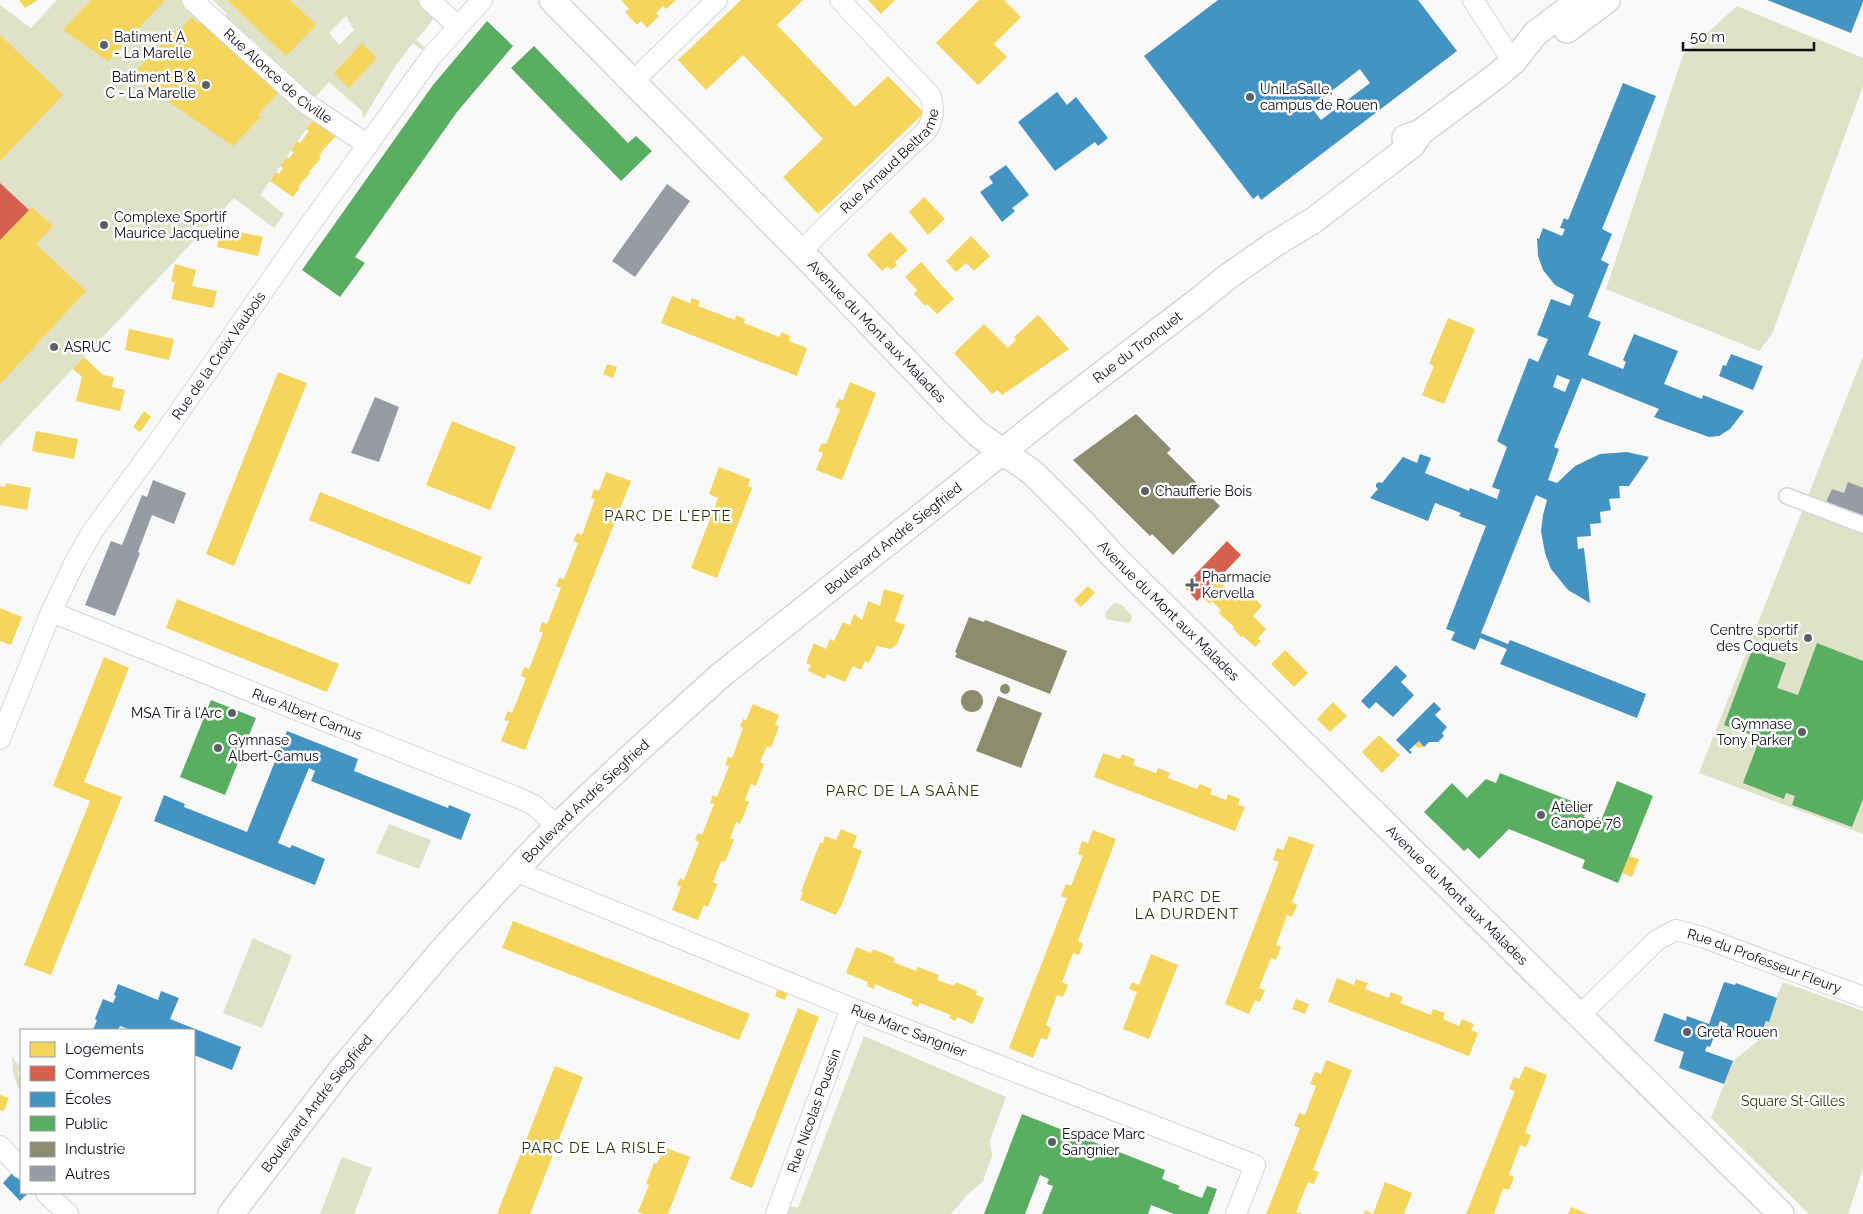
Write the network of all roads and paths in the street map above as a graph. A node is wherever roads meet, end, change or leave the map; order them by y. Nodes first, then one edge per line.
1 (192, 0) edge
2 (429, 0) edge
3 (482, 0) edge
4 (717, 0) edge
5 (840, 0) edge
6 (1473, 0) edge
7 (1580, 0) edge
8 (1607, 0) edge
9 (555, 2) edge
10 (458, 26) junction
11 (1513, 62) junction
12 (633, 80) junction
13 (368, 145) junction
14 (802, 252) junction
15 (1002, 452) junction
16 (1787, 496) dead end
17 (1863, 524) edge
18 (51, 612) junction
19 (0, 738) edge
20 (558, 827) junction
21 (515, 871) junction
22 (1863, 997) edge
23 (851, 1008) junction
24 (1578, 1016) junction
25 (0, 1146) edge
26 (20, 1167) edge
27 (47, 1194) edge
28 (68, 1214) edge
29 (231, 1214) edge
30 (776, 1214) edge
31 (1236, 1214) edge
32 (1781, 1214) edge

1 - 13 street, Rue Alonce de Civille
2 - 10 street
3 - 10 street, Rue de la Croix Vaubois
4 - 12 street
5 - 14 street, Rue Arnaud Beltrame
6 - 11 street
7 - 11 street, Rue du Tronquet
8 - 11 street, Rue du Tronquet
9 - 12 street, Avenue du Mont aux Malades
10 - 13 street, Rue de la Croix Vaubois
11 - 15 street, Rue du Tronquet
12 - 14 street, Avenue du Mont aux Malades
13 - 18 street, Rue de la Croix Vaubois
14 - 15 street, Avenue du Mont aux Malades
15 - 20 street, Boulevard André Siegfried
15 - 24 street, Avenue du Mont aux Malades
16 - 17 street
18 - 19 street, Rue de la Croix Vaubois
18 - 20 street, Rue Albert Camus
20 - 21 street, Boulevard André Siegfried
21 - 23 street, Rue Marc Sangnier
21 - 29 street, Boulevard André Siegfried
22 - 24 street, Rue du Professeur Fleury
23 - 30 street, Rue Nicolas Poussin
23 - 31 street, Rue Marc Sangnier
24 - 32 street, Avenue du Mont aux Malades
25 - 26 street
27 - 28 street

